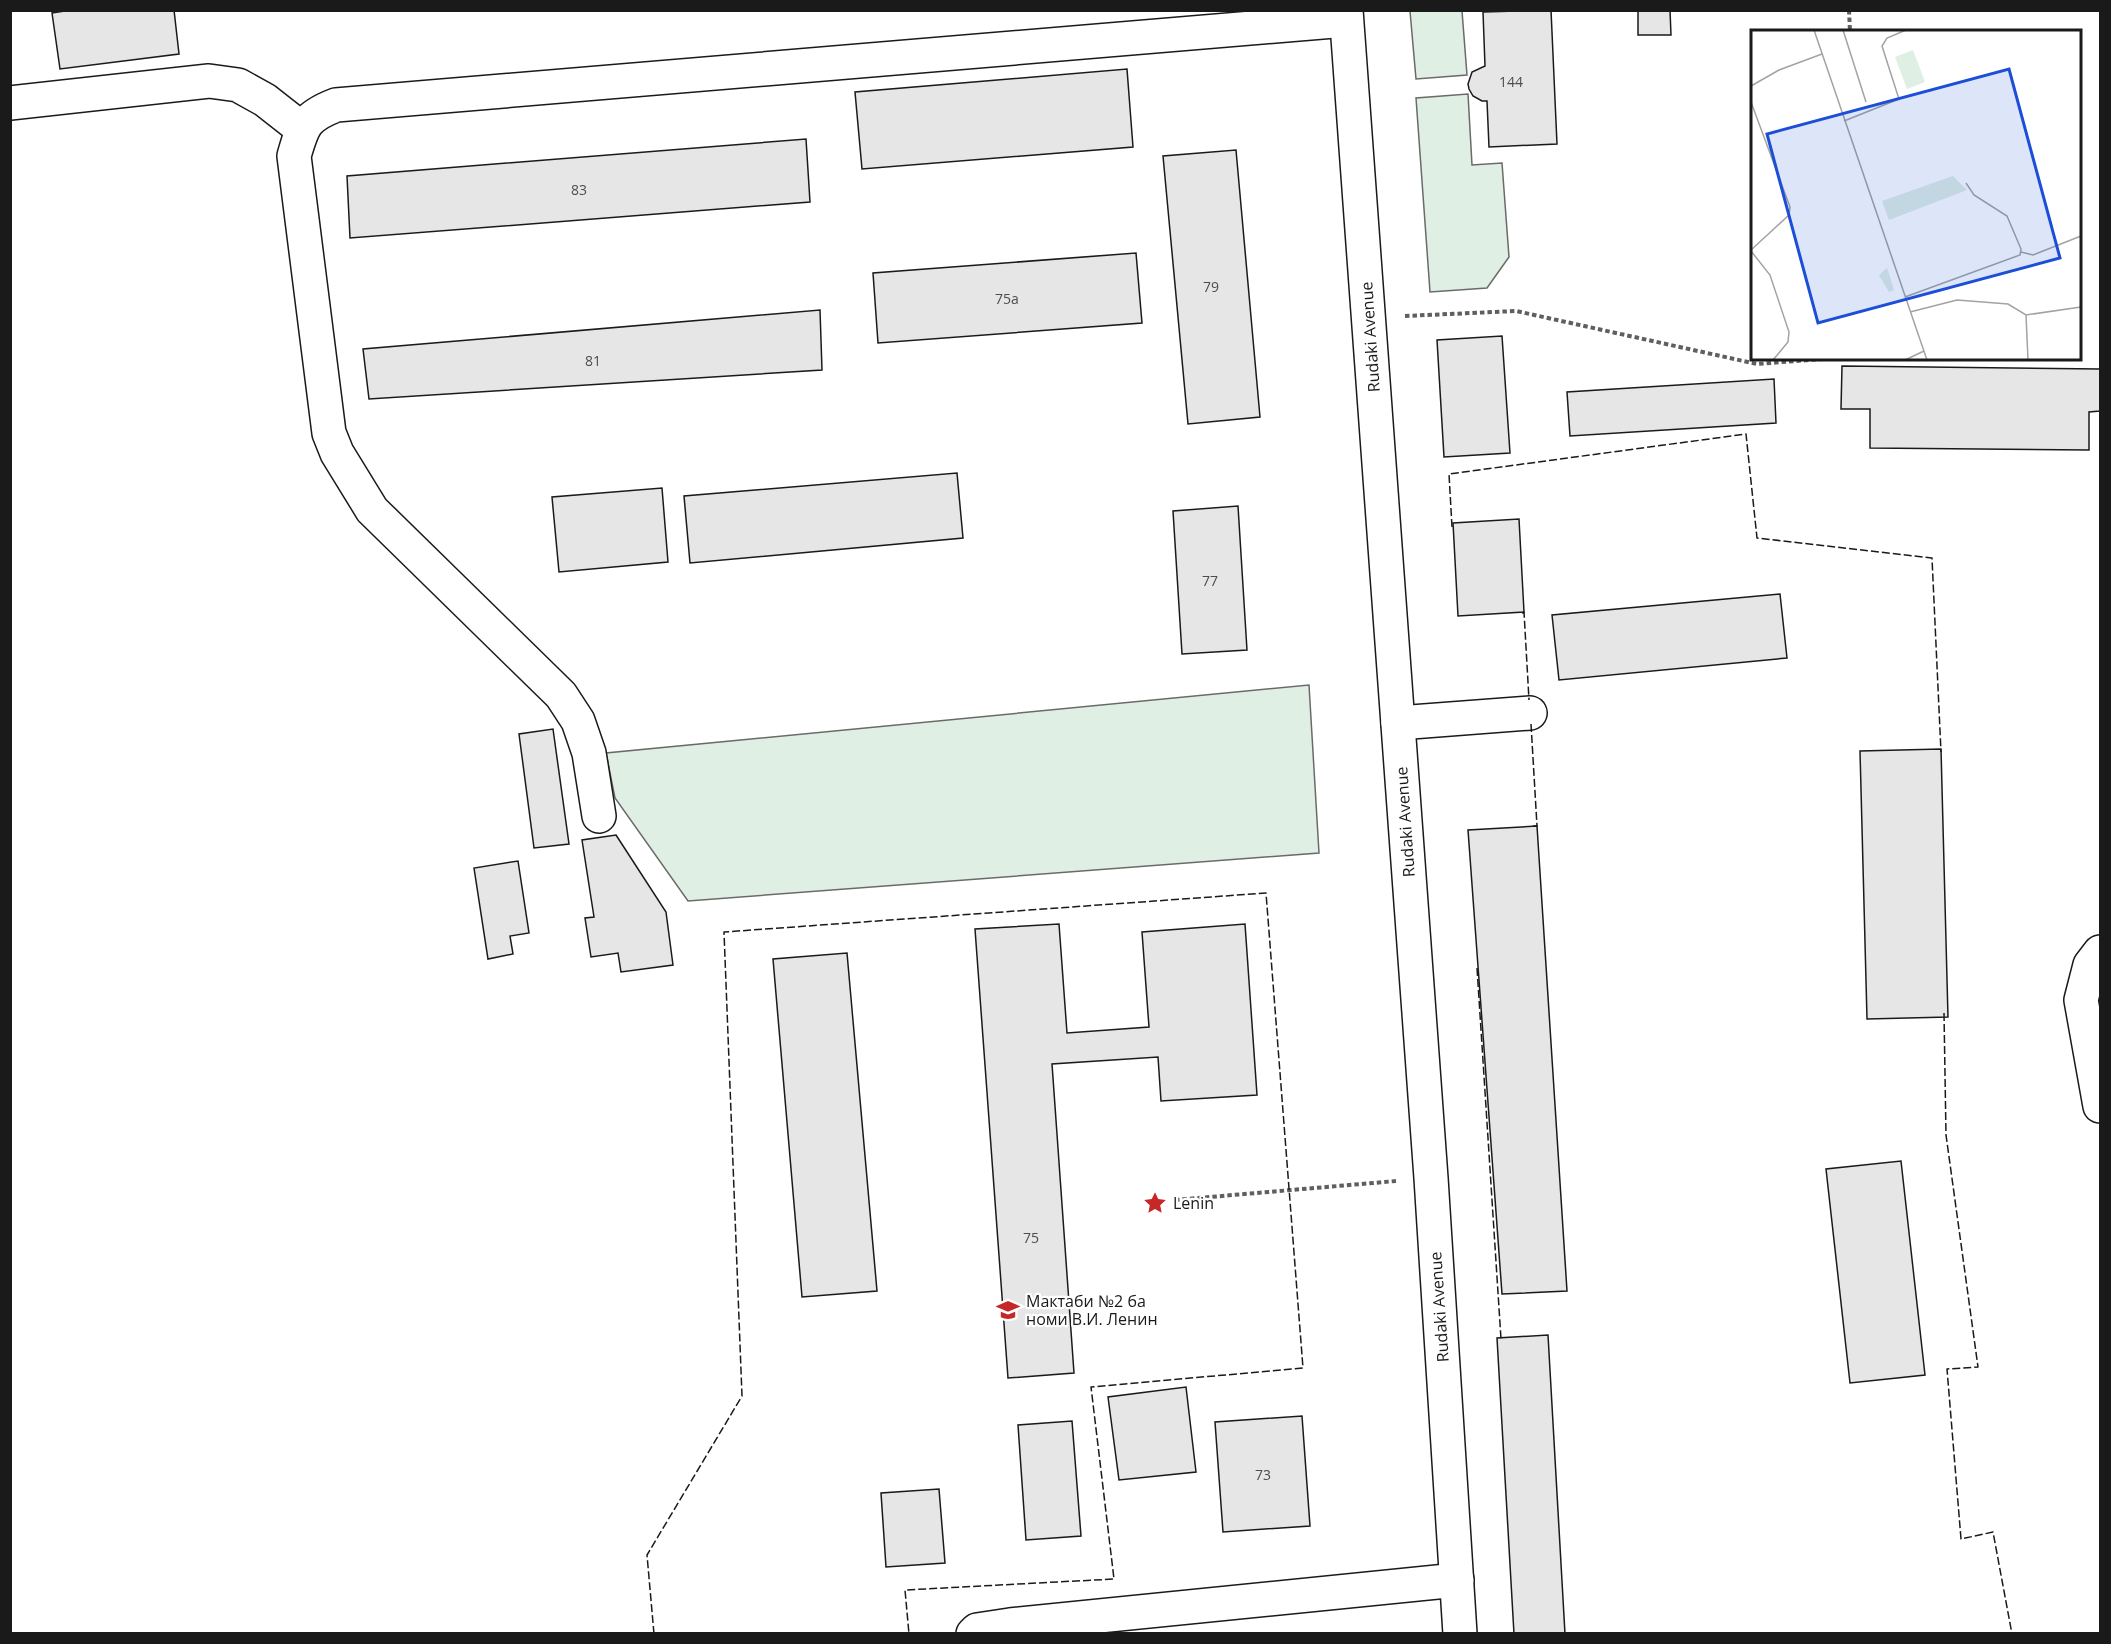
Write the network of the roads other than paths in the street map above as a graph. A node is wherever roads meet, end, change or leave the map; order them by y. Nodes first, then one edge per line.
1 (1346, 15) edge
2 (10, 103) edge
3 (302, 129) junction
4 (1530, 713) dead end
5 (1398, 723) junction
6 (599, 816) dead end
7 (2100, 952) edge
8 (2100, 1106) edge
9 (1457, 1580) junction
10 (973, 1634) edge
11 (1460, 1634) edge

1 - 3 main road
1 - 5 main road, Rudaki Avenue
2 - 3 main road
3 - 6 main road
4 - 5 main road
5 - 9 main road, Rudaki Avenue
7 - 8 main road
9 - 10 main road
9 - 11 main road, Rudaki Avenue

